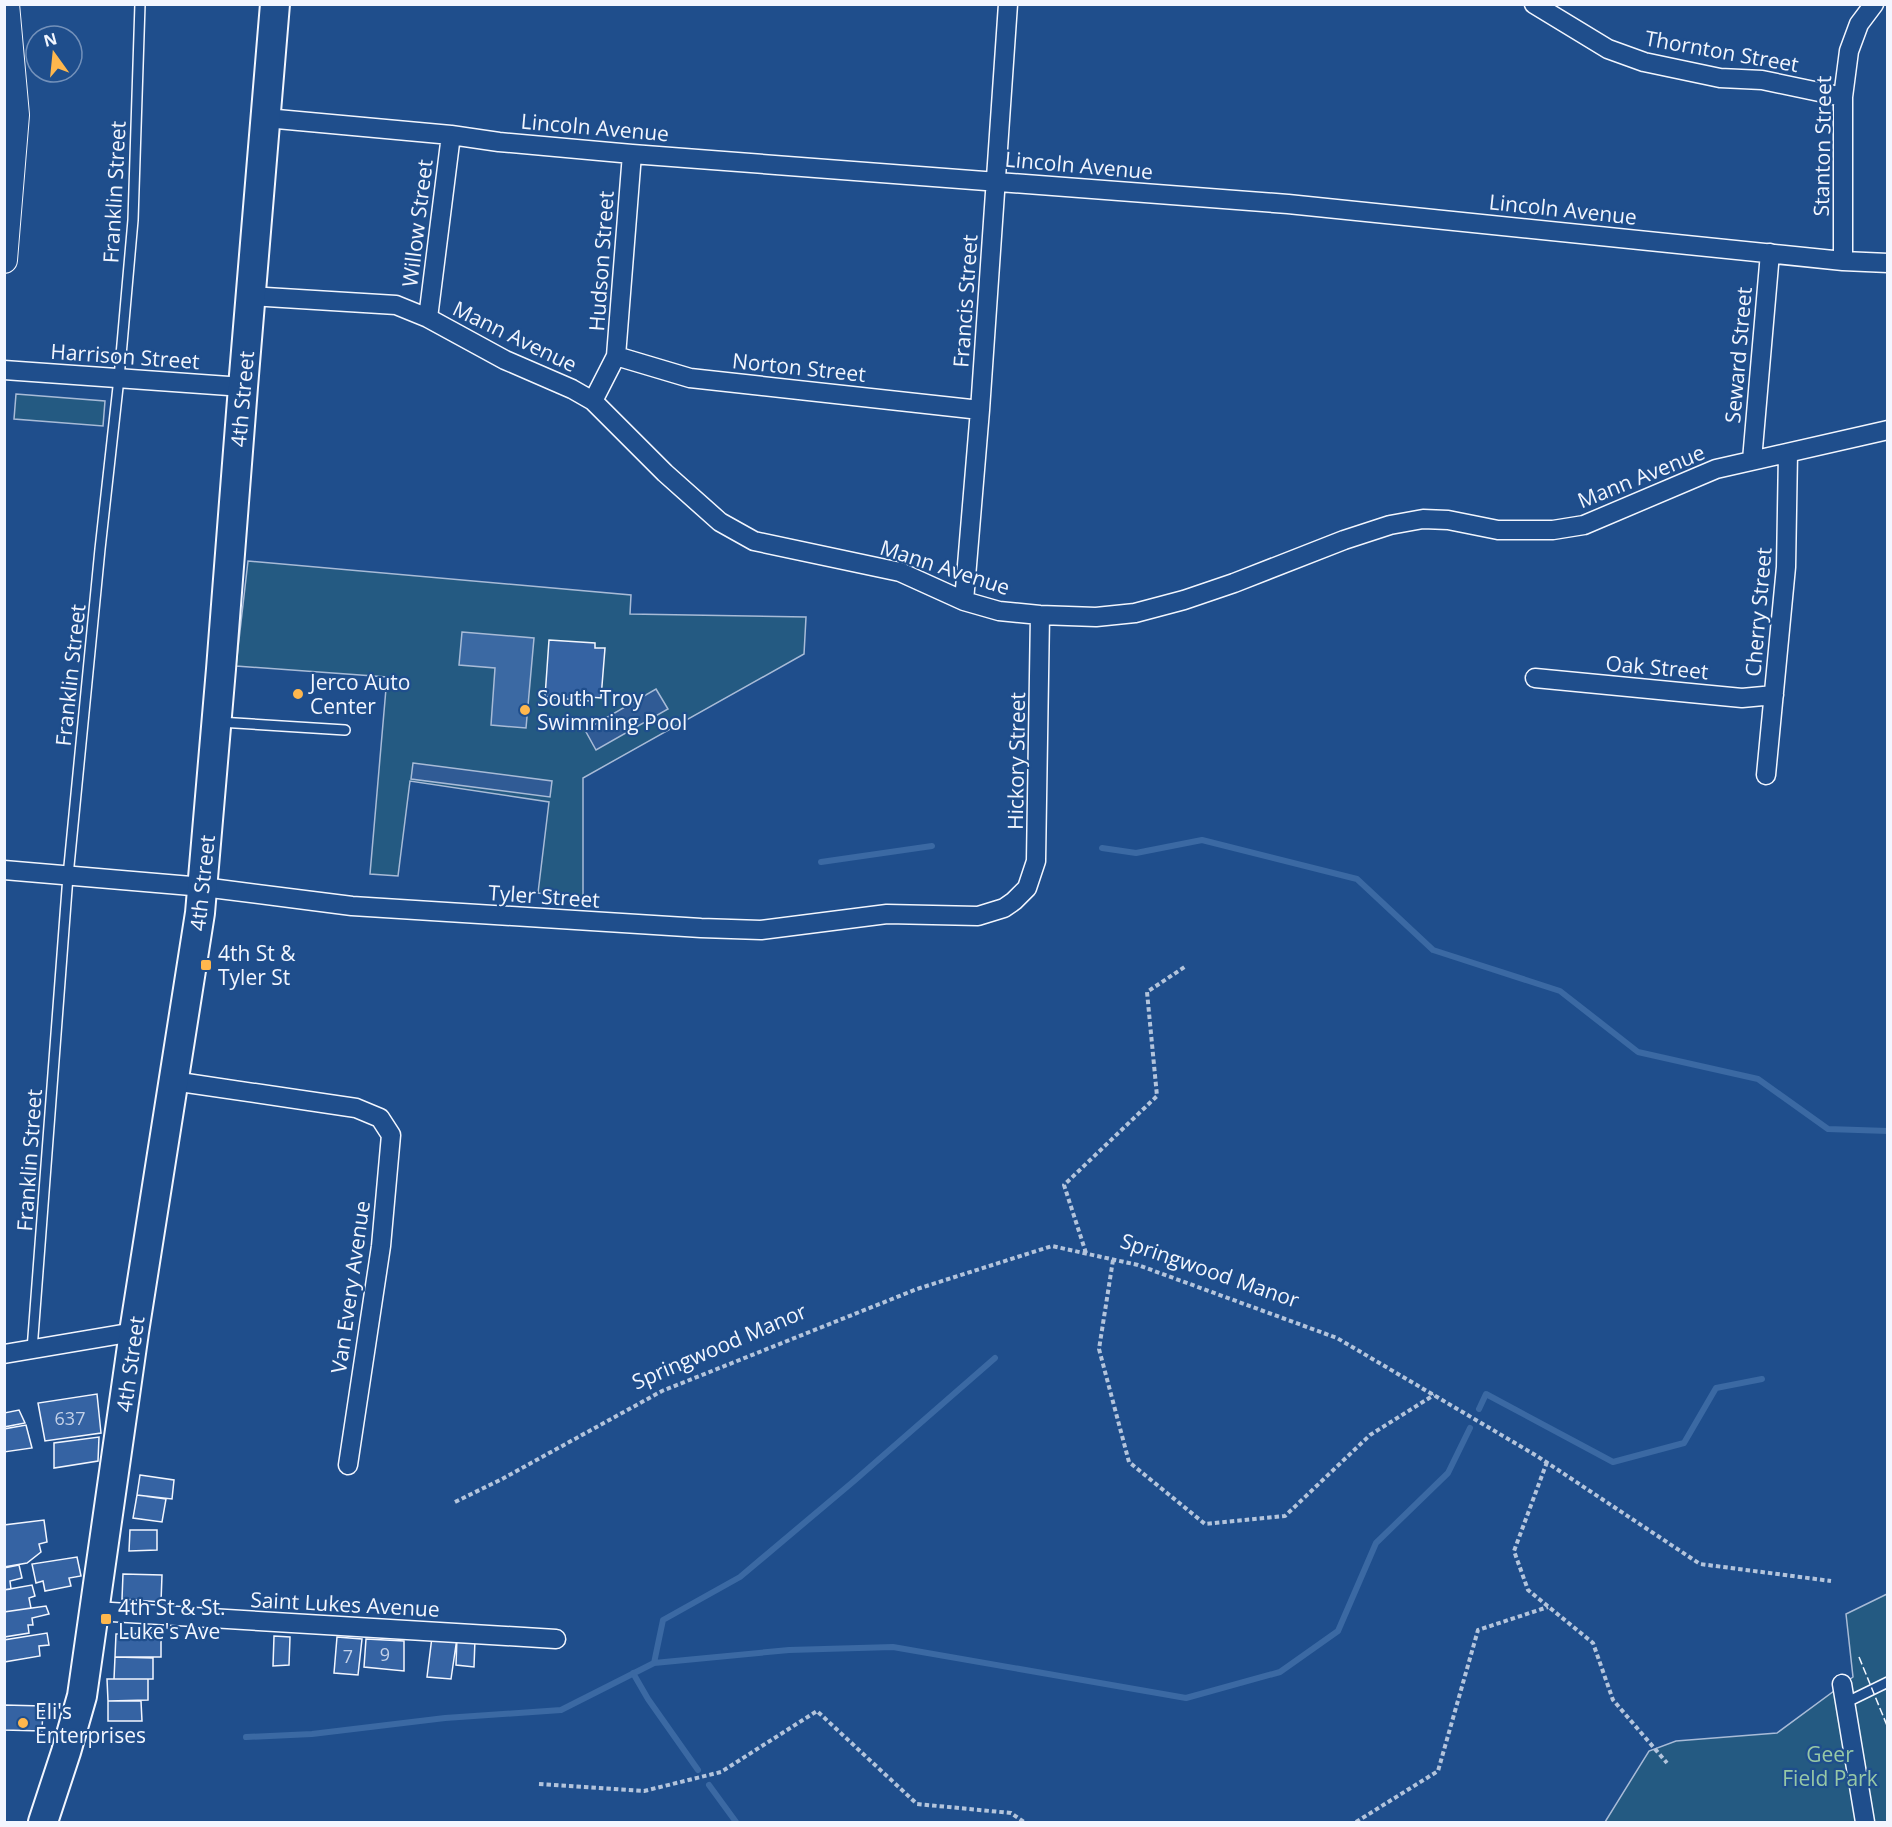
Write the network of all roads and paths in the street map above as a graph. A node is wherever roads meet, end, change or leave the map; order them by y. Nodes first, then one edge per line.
1 (6, 4) edge
2 (140, 4) edge
3 (275, 4) edge
4 (1008, 4) edge
5 (1534, 4) edge
6 (1874, 4) edge
7 (1842, 97) junction
8 (266, 118) junction
9 (451, 135) junction
10 (632, 154) junction
11 (996, 181) junction
12 (1770, 253) junction
13 (4, 260) edge
14 (1844, 261) junction
15 (1887, 263) edge
16 (251, 296) junction
17 (428, 318) junction
18 (616, 356) junction
19 (4, 370) edge
20 (119, 378) junction
21 (243, 387) junction
22 (593, 401) junction
23 (980, 410) junction
24 (1887, 430) edge
25 (1788, 453) junction
26 (1752, 460) junction
27 (964, 601) junction
28 (1040, 615) junction
29 (1535, 678) dead end
30 (1773, 695) junction
31 (217, 722) junction
32 (345, 730) dead end
33 (1766, 775) dead end
34 (4, 870) edge
35 (68, 876) junction
36 (203, 887) junction
37 (1014, 900) joint
38 (1186, 966) dead end
39 (173, 1081) junction
40 (1086, 1254) junction
41 (1113, 1260) junction
42 (134, 1332) junction
43 (32, 1350) junction
44 (4, 1354) edge
45 (1434, 1395) junction
46 (1547, 1462) junction
47 (348, 1465) dead end
48 (455, 1503) dead end
49 (1831, 1581) dead end
50 (1549, 1606) junction
51 (95, 1611) junction
52 (556, 1639) dead end
53 (1887, 1682) edge
54 (1842, 1684) dead end
55 (1845, 1703) junction
56 (1667, 1763) dead end
57 (539, 1784) dead end
58 (43, 1822) edge
59 (1024, 1822) edge
60 (1356, 1822) edge
61 (1865, 1822) edge

1 - 13 street
2 - 20 lane, Franklin Street
3 - 8 main road, 4th Street
4 - 11 street, Francis Street
5 - 7 street, Thornton Street
6 - 7 street, Stanton Street
7 - 14 street, Stanton Street
8 - 9 street, Lincoln Avenue
8 - 16 main road, 4th Street
9 - 10 street, Lincoln Avenue
9 - 17 street, Willow Street
10 - 11 street, Lincoln Avenue
10 - 18 street, Hudson Street
11 - 12 street, Lincoln Avenue
11 - 23 street, Francis Street
12 - 14 street, Lincoln Avenue
12 - 26 street, Seward Street
14 - 15 street, Lincoln Avenue
16 - 17 street, Mann Avenue
16 - 21 main road, 4th Street
17 - 22 street, Mann Avenue
18 - 22 street, Hudson Street
18 - 23 street, Norton Street
19 - 20 street, Harrison Street
20 - 21 street, Harrison Street
20 - 35 lane, Franklin Street
21 - 31 main road, 4th Street
22 - 27 street, Mann Avenue
23 - 27 street, Francis Street
24 - 25 street, Mann Avenue
25 - 26 street, Mann Avenue
25 - 30 street, Cherry Street
26 - 28 street, Mann Avenue
27 - 28 street, Mann Avenue
28 - 37 street, Hickory Street
29 - 30 street, Oak Street
30 - 33 street, Cherry Street
31 - 32 lane
31 - 36 main road, 4th Street
34 - 35 street, Tyler Street
35 - 36 street, Tyler Street
35 - 43 lane, Franklin Street
36 - 37 street, Tyler Street
36 - 39 main road, 4th Street
38 - 40 path
39 - 42 main road, 4th Street
39 - 47 street, Van Every Avenue
40 - 41 path, Springwood Manor
40 - 48 path, Springwood Manor
41 - 45 path, Springwood Manor
41 - 45 path
42 - 43 street
42 - 51 main road, 4th Street
43 - 44 street
45 - 46 path, Springwood Manor
46 - 49 path, Springwood Manor
46 - 50 path
50 - 56 path
50 - 60 path
51 - 52 street, Saint Lukes Avenue
51 - 58 main road, 4th Street
53 - 55 lane
54 - 55 street
55 - 61 street
57 - 59 path

